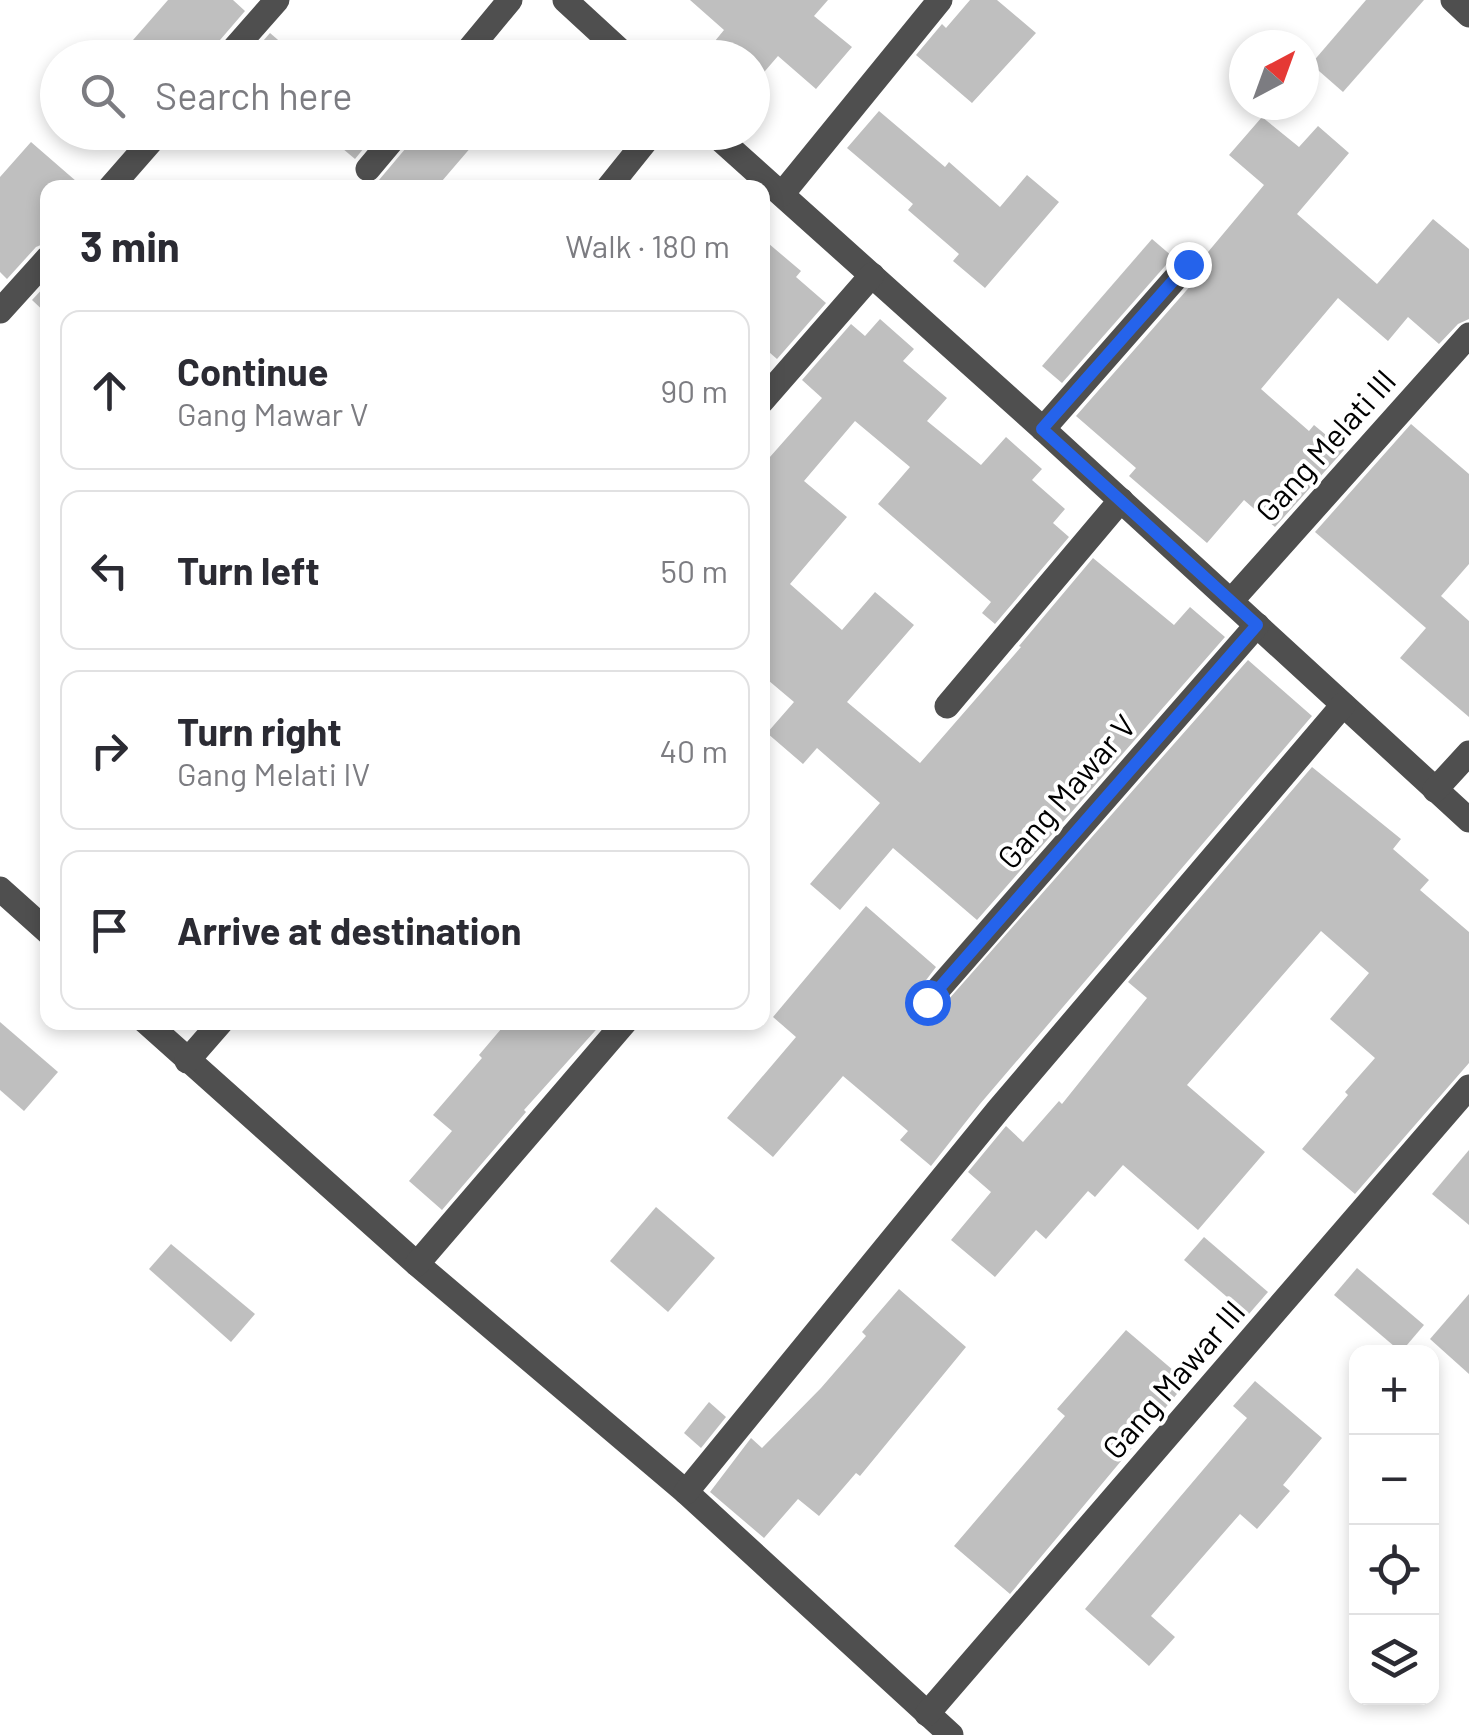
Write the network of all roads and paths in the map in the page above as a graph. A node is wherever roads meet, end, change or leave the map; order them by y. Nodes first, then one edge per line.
1 (277, 0) edge
2 (510, 0) edge
3 (565, 0) edge
4 (940, 0) edge
5 (1453, 0) edge
6 (1469, 14) edge
7 (242, 40) edge
8 (477, 40) edge
9 (608, 40) edge
10 (143, 150) edge
11 (383, 150) edge
12 (639, 150) edge
13 (732, 150) edge
14 (368, 169) dead end
15 (117, 180) edge
16 (614, 180) edge
17 (766, 180) edge
18 (770, 183) edge
19 (782, 194) junction
20 (1188, 264) dead end
21 (40, 267) edge
22 (872, 274) junction
23 (0, 311) edge
24 (1469, 336) edge
25 (770, 392) edge
26 (1042, 429) junction
27 (1120, 500) junction
28 (1231, 601) junction
29 (1257, 625) junction
30 (1343, 704) junction
31 (947, 706) dead end
32 (1469, 753) edge
33 (1436, 790) junction
34 (1469, 820) edge
35 (0, 889) edge
36 (40, 917) edge
37 (927, 1002) dead end
38 (155, 1030) edge
39 (214, 1030) edge
40 (618, 1030) edge
41 (188, 1061) junction
42 (1469, 1087) edge
43 (418, 1264) junction
44 (686, 1492) junction
45 (927, 1714) junction
46 (951, 1735) edge

1 - 7 street
2 - 8 street
3 - 9 street
4 - 19 street
5 - 6 street
10 - 15 street
11 - 14 street
12 - 16 street
13 - 17 street
18 - 19 street
19 - 22 street
20 - 26 street
21 - 23 street
22 - 25 street
22 - 26 street
24 - 28 street, Gang Melati III
26 - 27 street
27 - 28 street
27 - 31 street
28 - 29 street
29 - 30 street
29 - 37 street, Gang Mawar V
30 - 33 street
30 - 44 street
32 - 33 street
33 - 34 street
35 - 36 street
38 - 41 street
39 - 41 street
40 - 43 street
41 - 43 street
42 - 45 street, Gang Mawar III
43 - 44 street
44 - 45 street
45 - 46 street

